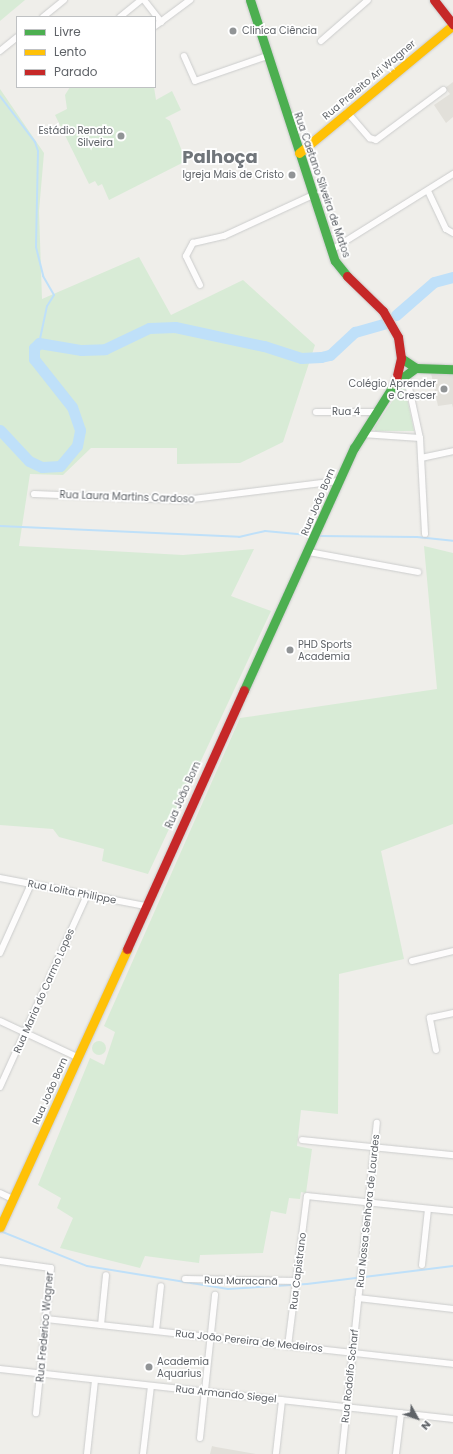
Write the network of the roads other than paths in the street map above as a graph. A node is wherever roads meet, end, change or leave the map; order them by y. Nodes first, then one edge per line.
1 (64, 0) edge
2 (142, 0) edge
3 (190, 0) edge
4 (250, 0) edge
5 (368, 0) edge
6 (434, 0) edge
7 (44, 16) edge
8 (121, 16) edge
9 (156, 16) edge
10 (156, 16) edge
11 (161, 22) junction
12 (453, 24) edge
13 (156, 25) edge
14 (16, 38) edge
15 (321, 41) dead end
16 (0, 51) edge
17 (184, 56) dead end
18 (267, 56) junction
19 (443, 90) dead end
20 (347, 112) junction
21 (299, 153) junction
22 (453, 174) edge
23 (428, 191) junction
24 (313, 195) junction
25 (453, 233) edge
26 (333, 249) junction
27 (200, 285) dead end
28 (400, 358) junction
29 (416, 368) junction
30 (453, 369) edge
31 (406, 374) junction
32 (396, 383) junction
33 (316, 412) dead end
34 (375, 412) junction
35 (362, 434) junction
36 (420, 438) junction
37 (453, 451) edge
38 (421, 458) junction
39 (338, 481) junction
40 (34, 494) dead end
41 (426, 534) dead end
42 (309, 552) junction
43 (418, 572) dead end
44 (0, 878) edge
45 (31, 884) junction
46 (87, 895) junction
47 (145, 906) junction
48 (453, 951) edge
49 (0, 953) edge
50 (412, 961) dead end
51 (453, 1013) edge
52 (0, 1022) edge
53 (25, 1033) junction
54 (436, 1050) dead end
55 (77, 1057) junction
56 (0, 1087) edge
57 (377, 1123) dead end
58 (302, 1140) dead end
59 (375, 1148) junction
60 (453, 1156) edge
61 (0, 1193) edge
62 (13, 1199) junction
63 (369, 1203) junction
64 (428, 1209) junction
65 (453, 1211) edge
66 (1, 1225) edge
67 (0, 1261) edge
68 (422, 1265) dead end
69 (106, 1275) dead end
70 (185, 1279) dead end
71 (296, 1281) junction
72 (161, 1286) dead end
73 (215, 1295) dead end
74 (358, 1298) junction
75 (453, 1308) edge
76 (46, 1319) junction
77 (100, 1325) junction
78 (156, 1331) junction
79 (210, 1337) junction
80 (288, 1346) junction
81 (352, 1353) junction
82 (453, 1364) edge
83 (0, 1369) edge
84 (40, 1374) junction
85 (95, 1380) junction
86 (151, 1386) junction
87 (205, 1392) junction
88 (282, 1400) junction
89 (346, 1407) junction
90 (36, 1413) dead end
91 (401, 1413) junction
92 (453, 1419) edge
93 (200, 1438) dead end
94 (276, 1453) dead end
95 (87, 1454) edge
96 (142, 1454) edge
97 (342, 1454) edge
98 (396, 1454) edge

1 - 7 street
2 - 8 street
2 - 10 street
3 - 11 street
4 - 18 main road, Rua Caetano Silveira de Matos
5 - 15 street
6 - 12 main road
9 - 11 street
11 - 13 street
12 - 20 main road, Rua Prefeito Ari Wagner
14 - 16 street
17 - 18 street
18 - 21 main road, Rua Caetano Silveira de Matos
19 - 20 street
20 - 21 main road, Rua Prefeito Ari Wagner
21 - 24 main road, Rua Caetano Silveira de Matos
22 - 23 street
23 - 25 street
23 - 26 street
24 - 26 main road, Rua Caetano Silveira de Matos
24 - 27 street
26 - 28 main road, Rua Caetano Silveira de Matos
28 - 29 main road
28 - 32 main road, Rua Caetano Silveira de Matos
29 - 30 main road
29 - 31 main road
31 - 32 main road
31 - 36 street
32 - 34 main road, Rua João Born
33 - 34 street, Rua 4
34 - 35 main road, Rua João Born
35 - 36 street
35 - 39 main road, Rua João Born
36 - 38 street
37 - 38 street
38 - 41 street
39 - 40 street, Rua Laura Martins Cardoso
39 - 42 main road, Rua João Born
42 - 43 street
42 - 47 main road, Rua João Born
44 - 45 street, Rua Lolita Philippe
45 - 46 street, Rua Lolita Philippe
45 - 49 street
46 - 47 street, Rua Lolita Philippe
46 - 53 street, Rua Maria do Carmo Lopes
47 - 55 main road, Rua João Born
48 - 50 street
51 - 54 street
52 - 53 street
53 - 55 street
53 - 56 street, Rua Maria do Carmo Lopes
55 - 62 main road, Rua João Born
57 - 59 street, Rua Nossa Senhora de Lourdes
58 - 59 street
59 - 60 street
59 - 63 street, Rua Nossa Senhora de Lourdes
61 - 62 street
62 - 66 main road, Rua João Born
63 - 64 street
63 - 71 street, Rua Capistrano
63 - 74 street, Rua Nossa Senhora de Lourdes
64 - 65 street
64 - 68 street
67 - 76 street, Rua Frederico Wagner
69 - 77 street
70 - 71 street, Rua Maracanã
71 - 80 street, Rua Capistrano
72 - 78 street
73 - 79 street
74 - 75 street
74 - 81 street, Rua Rodolfo Scharf
76 - 77 street, Rua João Pereira de Medeiros
76 - 84 street, Rua Frederico Wagner
77 - 78 street, Rua João Pereira de Medeiros
78 - 79 street, Rua João Pereira de Medeiros
79 - 80 street, Rua João Pereira de Medeiros
79 - 87 street
80 - 81 street, Rua João Pereira de Medeiros
81 - 82 street, Rua João Pereira de Medeiros
81 - 89 street, Rua Rodolfo Scharf
83 - 84 street, Rua Armando Siegel
84 - 85 street, Rua Armando Siegel
84 - 90 street, Rua Frederico Wagner
85 - 86 street, Rua Armando Siegel
85 - 95 street
86 - 87 street, Rua Armando Siegel
86 - 96 street
87 - 88 street, Rua Armando Siegel
87 - 93 street
88 - 89 street, Rua Armando Siegel
88 - 94 street
89 - 91 street, Rua Armando Siegel
89 - 97 street, Rua Rodolfo Scharf
91 - 92 street, Rua Armando Siegel
91 - 98 street

